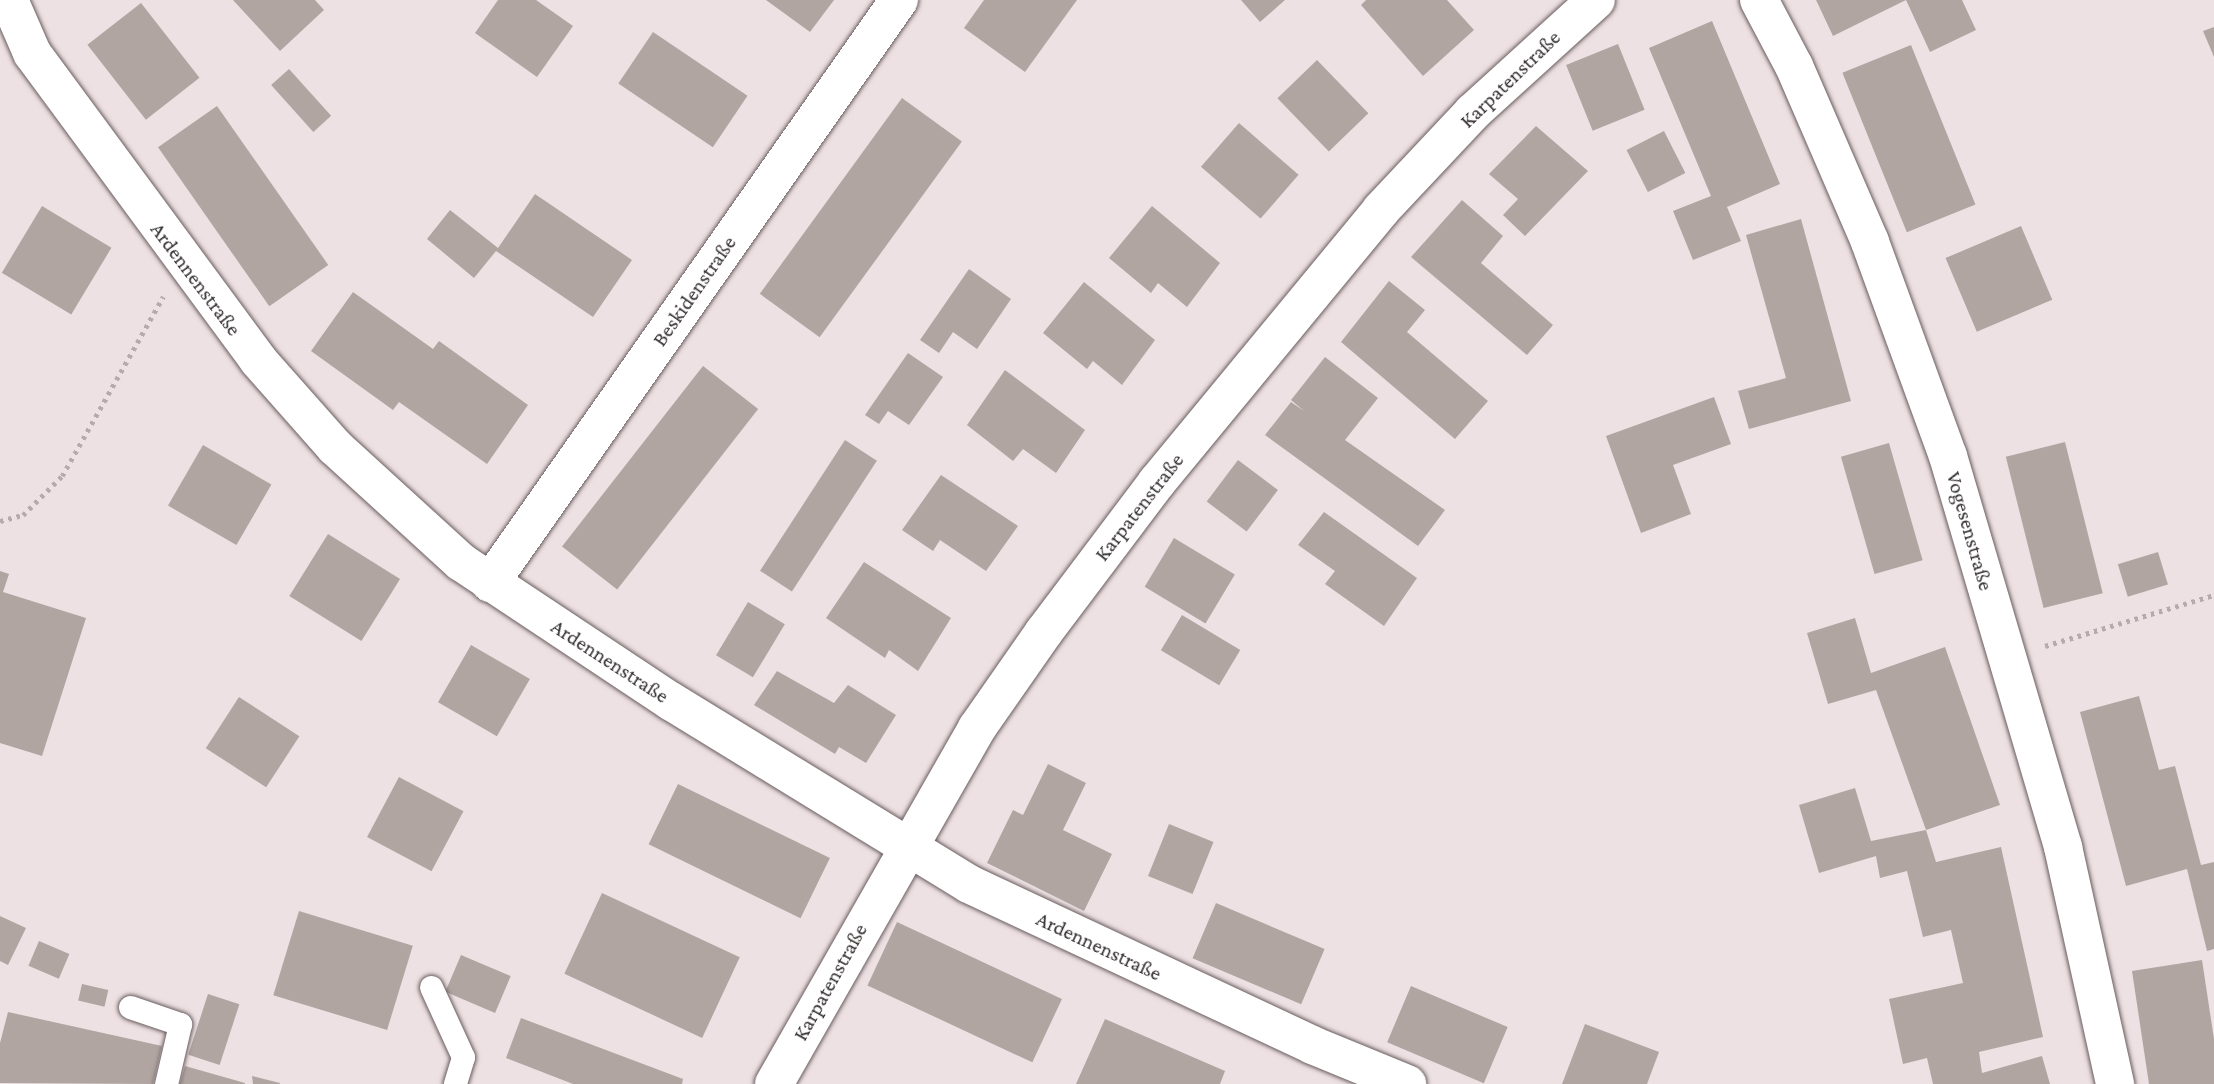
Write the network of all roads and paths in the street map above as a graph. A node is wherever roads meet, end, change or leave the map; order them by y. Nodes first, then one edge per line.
1 (9, 0) edge
2 (900, 0) edge
3 (1596, 0) edge
4 (1759, 0) edge
5 (190, 273) junction
6 (0, 521) edge
7 (490, 583) junction
8 (2214, 595) edge
9 (2008, 657) junction
10 (907, 849) junction
11 (431, 987) dead end
12 (130, 1007) dead end
13 (166, 1084) edge
14 (455, 1084) edge
15 (774, 1084) edge
16 (1407, 1084) edge
17 (2115, 1084) edge

1 - 5 street, Ardennenstraße
2 - 7 street, Beskidenstraße
3 - 10 street, Karpatenstraße
4 - 9 street, Vogesenstraße
5 - 6 path
5 - 7 street, Ardennenstraße
7 - 10 street, Ardennenstraße
8 - 9 path
9 - 17 street, Vogesenstraße
10 - 15 street, Karpatenstraße
10 - 16 street, Ardennenstraße
11 - 14 lane
12 - 13 lane

